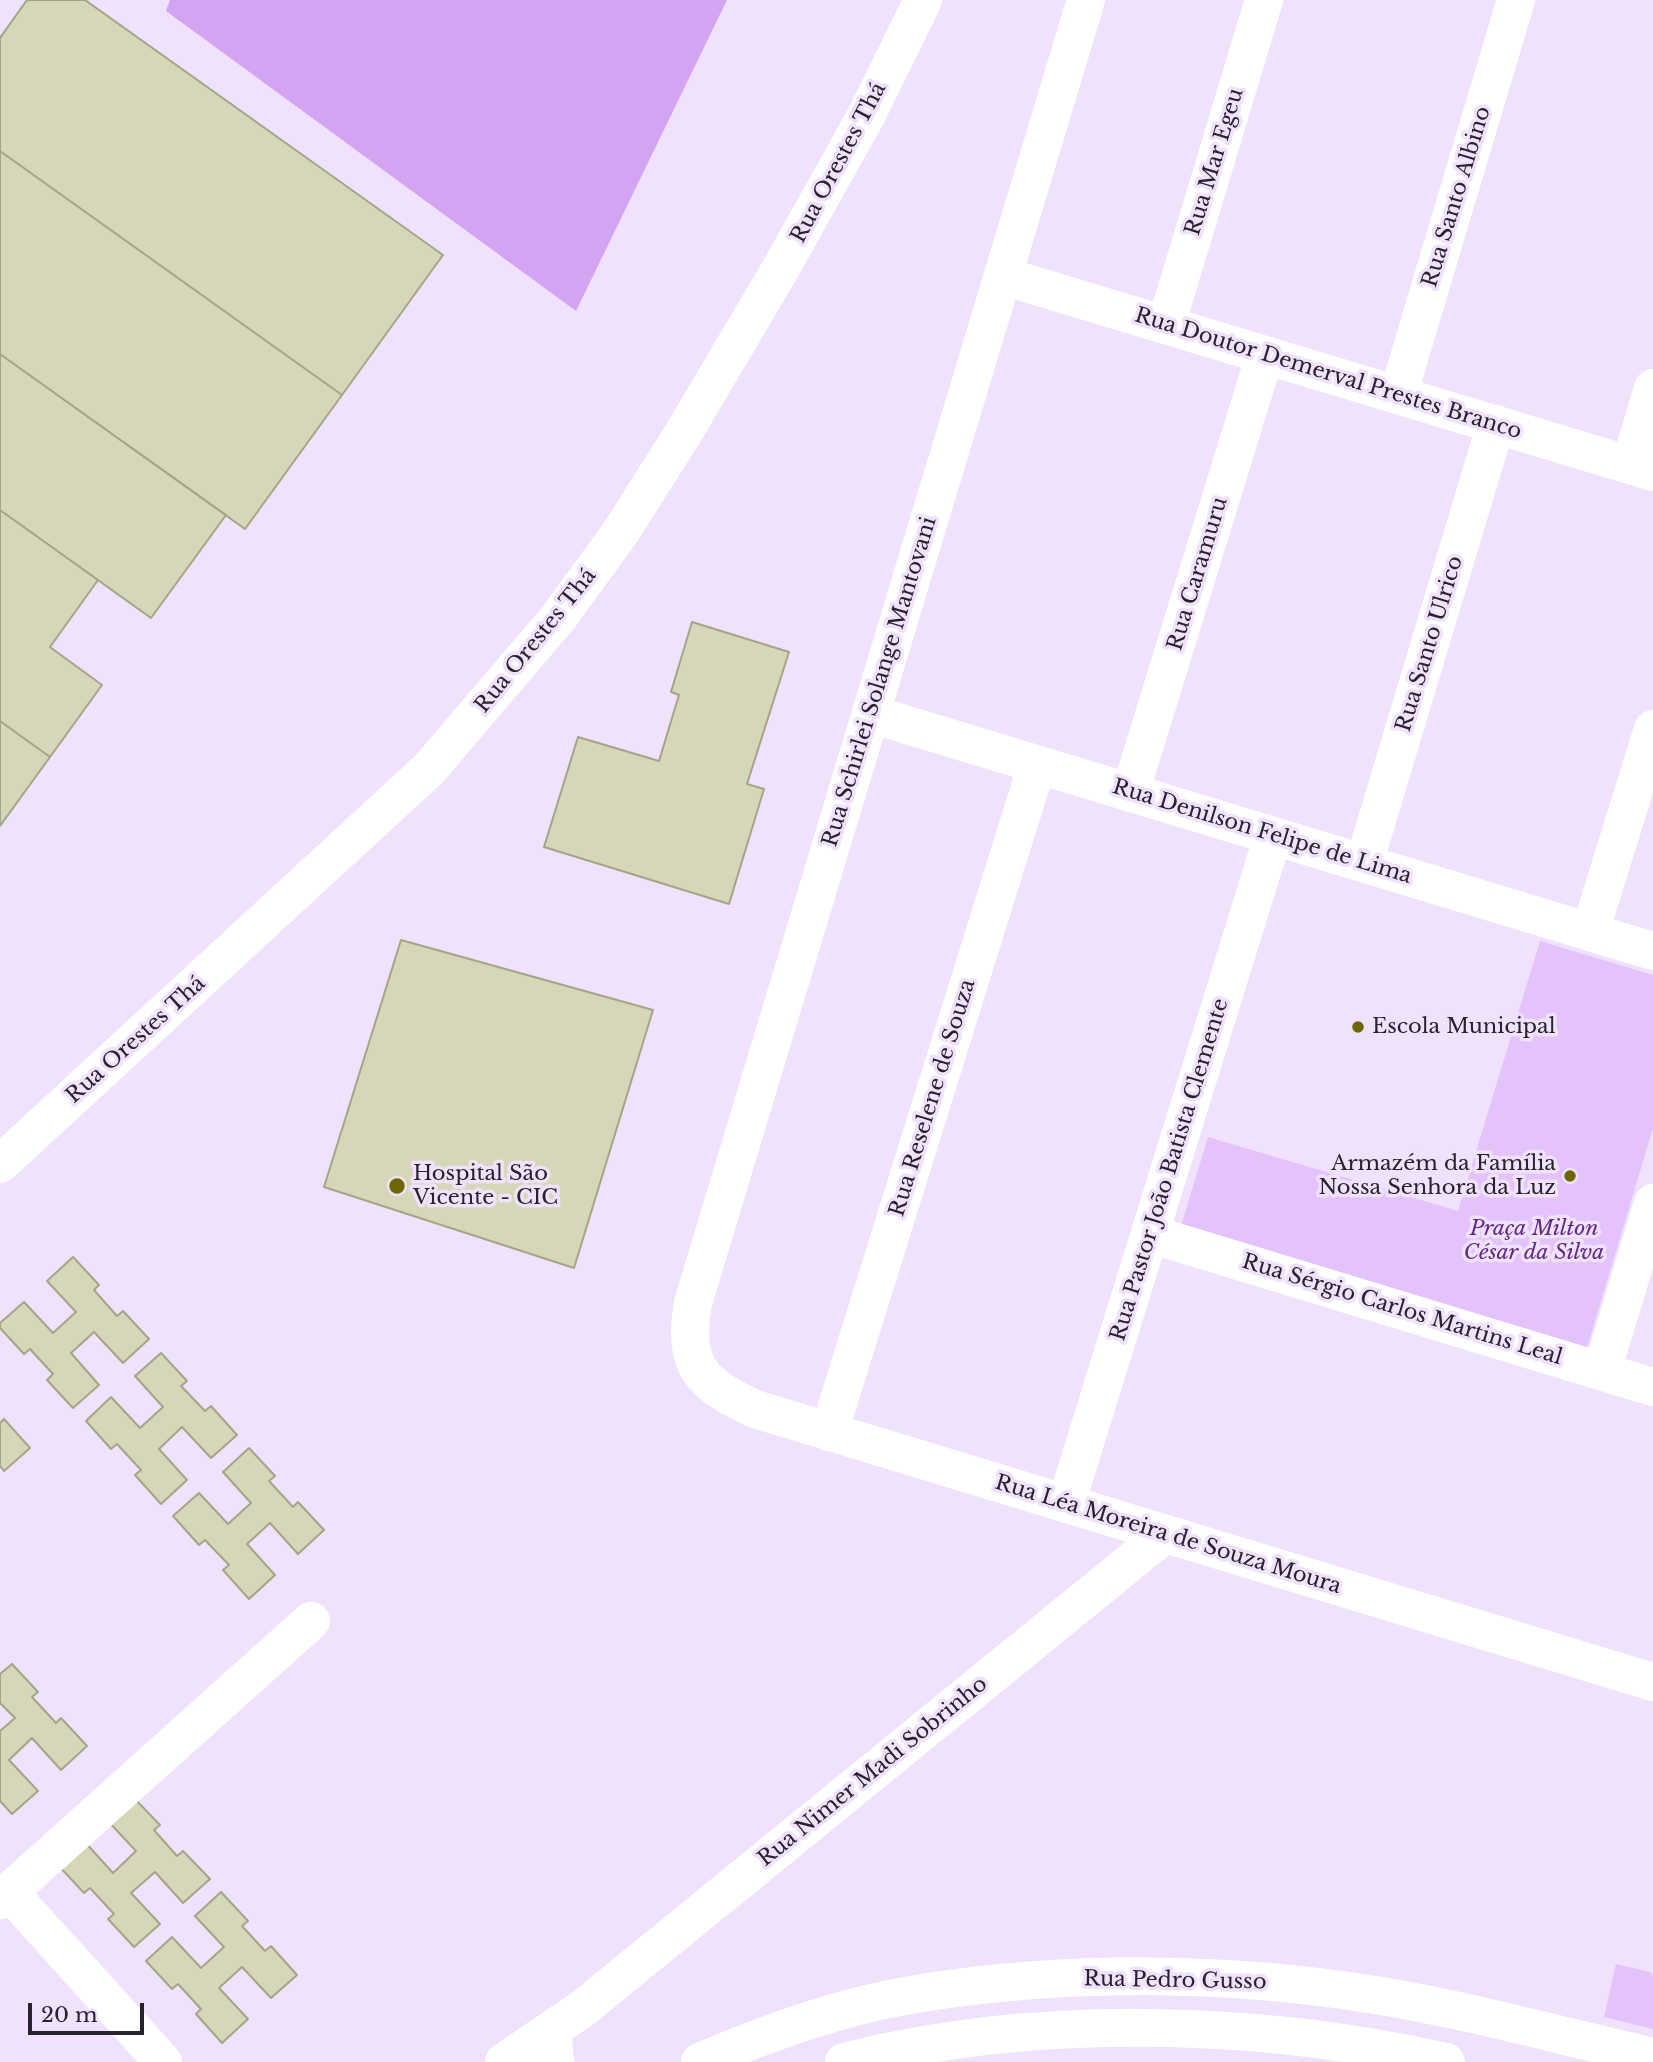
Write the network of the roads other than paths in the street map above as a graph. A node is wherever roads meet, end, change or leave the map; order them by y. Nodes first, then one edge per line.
1 (923, 0) edge
2 (1086, 0) edge
3 (1264, 0) edge
4 (1516, 0) edge
5 (1003, 276) junction
6 (1166, 325) junction
7 (1265, 355) junction
8 (1653, 388) edge
9 (1398, 395) junction
10 (1496, 425) junction
11 (1642, 468) edge
12 (871, 714) junction
13 (1653, 729) edge
14 (1037, 765) junction
15 (1130, 793) junction
16 (1273, 836) junction
17 (1364, 863) junction
18 (1590, 932) junction
19 (1653, 951) edge
20 (0, 1164) edge
21 (1653, 1203) edge
22 (1150, 1234) junction
23 (694, 1366) joint
24 (1602, 1371) junction
25 (1653, 1387) edge
26 (829, 1432) junction
27 (1066, 1504) junction
28 (1165, 1534) junction
29 (311, 1621) dead end
30 (1653, 1682) edge
31 (4, 1896) edge
32 (582, 2009) junction
33 (1562, 2050) edge
34 (548, 2055) edge
35 (1653, 2057) edge
36 (163, 2062) edge
37 (504, 2062) edge
38 (701, 2062) edge
39 (844, 2062) edge
40 (1446, 2062) edge

1 - 20 street, Rua Orestes Thá
2 - 5 street, Rua Schirlei Solange Mantovani
3 - 6 street, Rua Mar Egeu
4 - 9 street, Rua Santo Albino
5 - 6 street, Rua Doutor Demerval Prestes Branco
5 - 12 street, Rua Schirlei Solange Mantovani
6 - 7 street, Rua Doutor Demerval Prestes Branco
7 - 9 street, Rua Doutor Demerval Prestes Branco
7 - 15 street, Rua Caramuru
8 - 11 street
9 - 10 street, Rua Doutor Demerval Prestes Branco
10 - 11 street, Rua Doutor Demerval Prestes Branco
10 - 17 street, Rua Santo Ulrico
12 - 14 street, Rua Denilson Felipe de Lima
12 - 23 street, Rua Schirlei Solange Mantovani
13 - 18 street
14 - 15 street, Rua Denilson Felipe de Lima
14 - 26 street, Rua Reselene de Souza
15 - 16 street, Rua Denilson Felipe de Lima
16 - 17 street, Rua Denilson Felipe de Lima
16 - 22 street, Rua Pastor João Batista Clemente
17 - 18 street, Rua Denilson Felipe de Lima
18 - 19 street, Rua Denilson Felipe de Lima
21 - 24 street
22 - 24 street, Rua Sérgio Carlos Martins Leal
22 - 27 street, Rua Pastor João Batista Clemente
23 - 26 street, Rua Léa Moreira de Souza Moura
24 - 25 street, Rua Sérgio Carlos Martins Leal
26 - 27 street, Rua Léa Moreira de Souza Moura
27 - 28 street, Rua Léa Moreira de Souza Moura
28 - 30 street, Rua Léa Moreira de Souza Moura
28 - 32 street, Rua Nimer Madi Sobrinho
29 - 31 street
31 - 36 street
32 - 34 street, Rua Nimer Madi Sobrinho
32 - 37 street, Rua Nimer Madi Sobrinho
33 - 35 street, Rua Pedro Gusso
33 - 38 street, Rua Pedro Gusso
39 - 40 street

